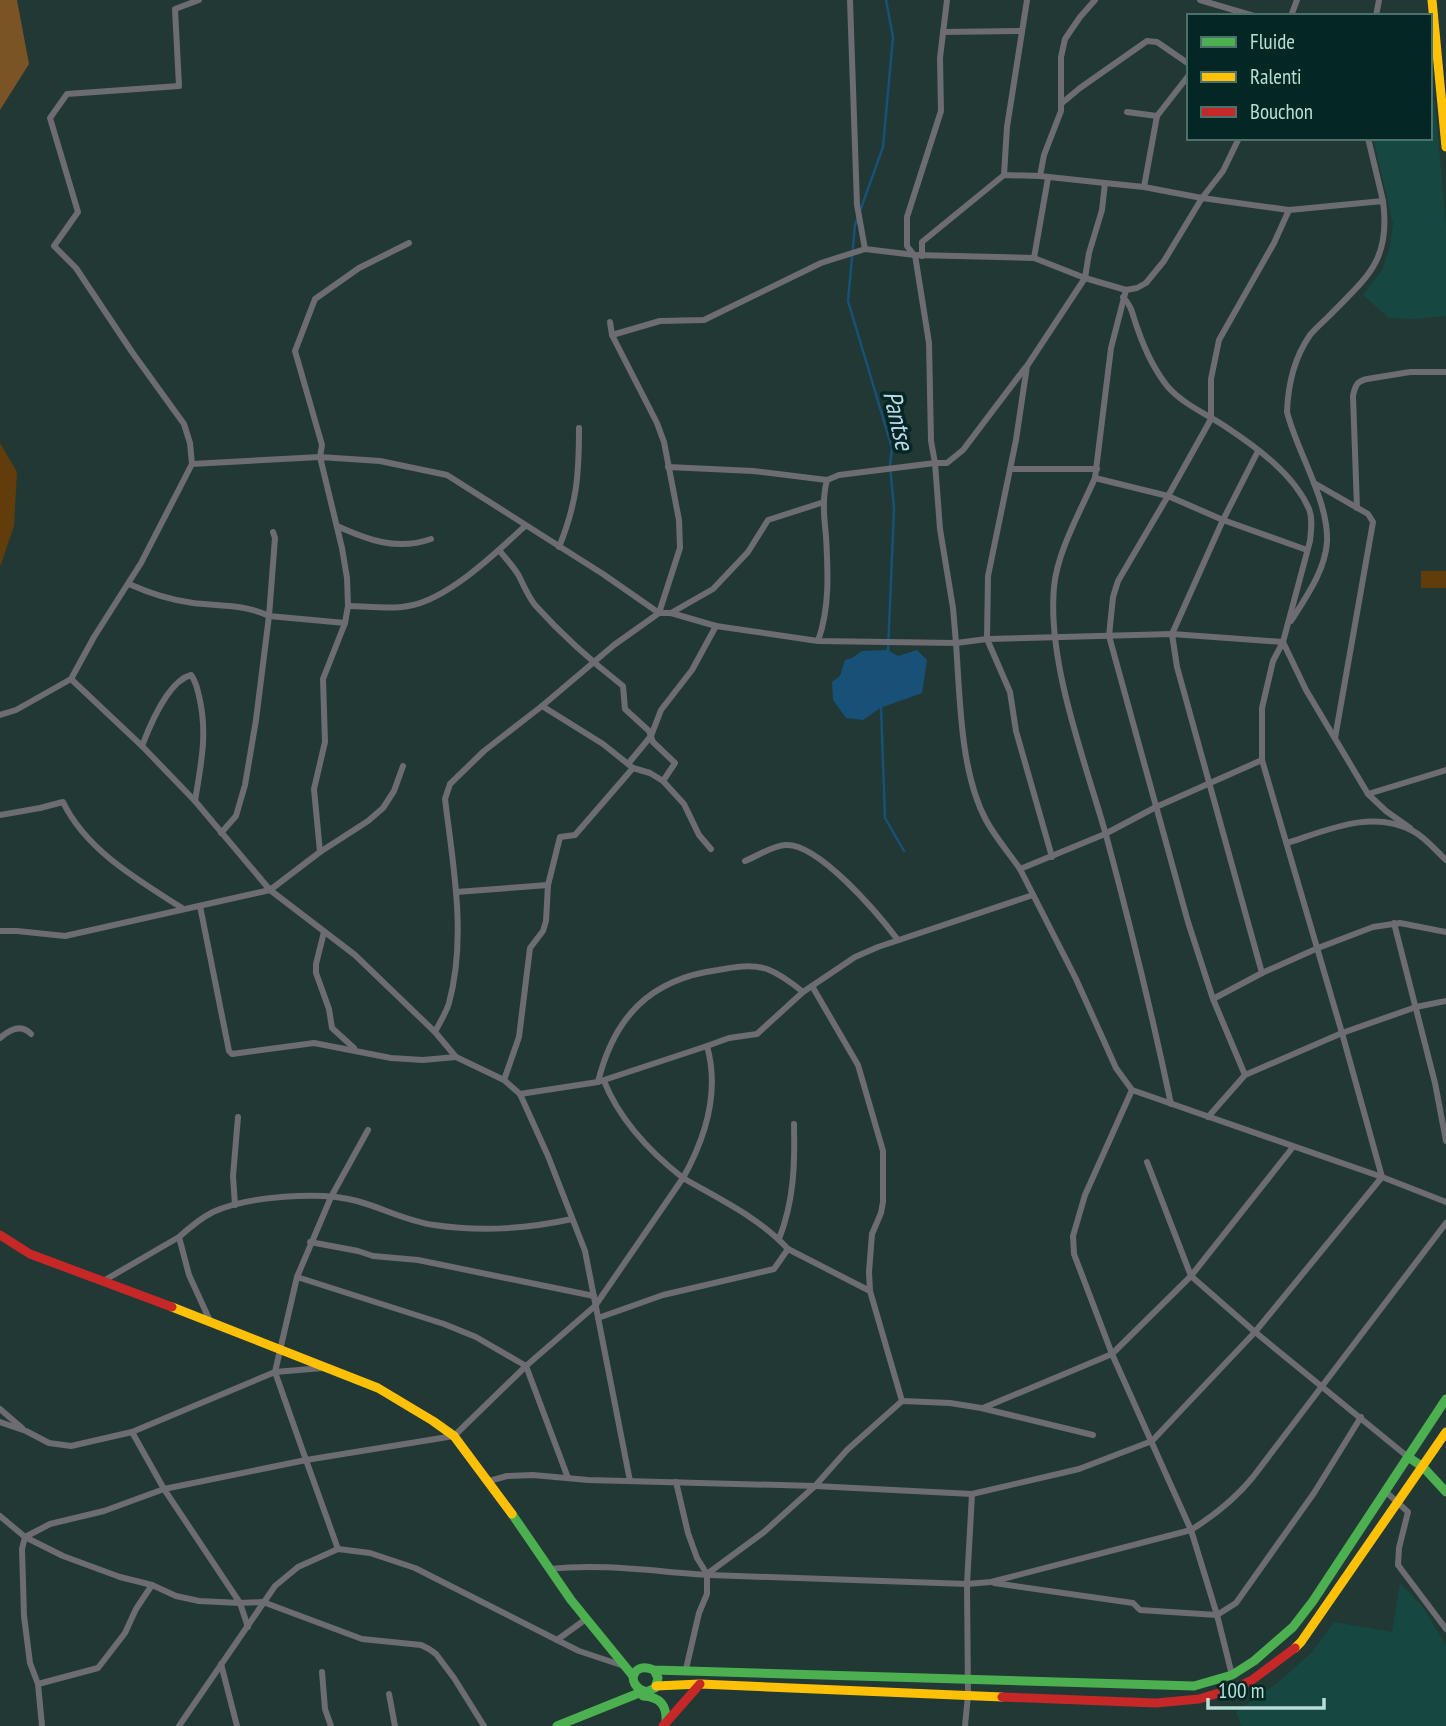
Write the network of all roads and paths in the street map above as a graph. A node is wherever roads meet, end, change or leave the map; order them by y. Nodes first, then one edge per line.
1 (199, 0) edge
2 (850, 0) edge
3 (947, 0) edge
4 (1027, 0) edge
5 (1096, 0) edge
6 (1200, 0) edge
7 (1432, 0) edge
8 (1241, 14) edge
9 (1022, 31) junction
10 (943, 32) junction
11 (1187, 63) edge
12 (1187, 78) edge
13 (1062, 103) junction
14 (1127, 112) dead end
15 (1157, 116) junction
16 (1238, 140) edge
17 (1368, 140) edge
18 (1446, 147) edge
19 (1004, 176) junction
20 (1044, 177) junction
21 (1105, 183) junction
22 (1144, 187) junction
23 (1202, 198) junction
24 (1383, 201) junction
25 (1289, 210) junction
26 (409, 243) dead end
27 (865, 249) junction
28 (919, 256) junction
29 (1034, 258) junction
30 (1085, 278) junction
31 (1124, 293) junction
32 (610, 322) dead end
33 (612, 335) junction
34 (1027, 366) junction
35 (1446, 372) edge
36 (1211, 419) junction
37 (579, 428) dead end
38 (1258, 451) junction
39 (320, 457) junction
40 (935, 463) junction
41 (192, 464) junction
42 (668, 467) junction
43 (1011, 468) junction
44 (1097, 469) junction
45 (1095, 478) junction
46 (827, 480) junction
47 (1314, 483) junction
48 (1168, 496) junction
49 (824, 502) junction
50 (1357, 508) junction
51 (1223, 520) junction
52 (337, 526) junction
53 (525, 526) junction
54 (273, 531) dead end
55 (431, 540) dead end
56 (559, 547) junction
57 (499, 550) junction
58 (1307, 550) junction
59 (129, 584) junction
60 (348, 606) junction
61 (659, 613) junction
62 (671, 613) junction
63 (269, 616) junction
64 (345, 622) junction
65 (716, 626) junction
66 (1288, 626) junction
67 (1172, 634) junction
68 (1109, 636) junction
69 (1055, 637) junction
70 (987, 639) junction
71 (818, 641) junction
72 (1283, 642) junction
73 (956, 643) junction
74 (592, 662) junction
75 (71, 679) junction
76 (542, 706) junction
77 (0, 715) edge
78 (650, 736) junction
79 (1335, 739) junction
80 (142, 746) junction
81 (1262, 760) junction
82 (402, 766) dead end
83 (630, 766) junction
84 (1446, 770) edge
85 (663, 781) junction
86 (1209, 783) junction
87 (1368, 794) junction
88 (195, 801) junction
89 (1156, 807) junction
90 (0, 815) edge
91 (1414, 831) junction
92 (221, 833) junction
93 (1105, 834) junction
94 (1287, 843) junction
95 (711, 849) dead end
96 (320, 852) junction
97 (1052, 857) junction
98 (1446, 860) edge
99 (745, 861) dead end
100 (1020, 869) junction
101 (548, 886) junction
102 (270, 890) junction
103 (456, 892) junction
104 (1032, 895) junction
105 (200, 906) junction
106 (182, 908) junction
107 (1394, 923) junction
108 (0, 932) edge
109 (324, 932) junction
110 (1446, 932) edge
111 (898, 940) junction
112 (1318, 948) junction
113 (1262, 973) junction
114 (812, 986) junction
115 (803, 992) junction
116 (1213, 999) junction
117 (1446, 1000) edge
118 (1416, 1007) junction
119 (435, 1032) junction
120 (1342, 1033) junction
121 (31, 1034) dead end
122 (0, 1038) edge
123 (707, 1046) junction
124 (355, 1049) junction
125 (456, 1057) junction
126 (1245, 1074) junction
127 (505, 1080) junction
128 (601, 1082) junction
129 (1132, 1090) junction
130 (520, 1094) junction
131 (1171, 1104) junction
132 (238, 1117) dead end
133 (1208, 1117) junction
134 (794, 1124) dead end
135 (368, 1130) dead end
136 (1446, 1142) edge
137 (1293, 1147) junction
138 (1147, 1162) dead end
139 (1381, 1177) junction
140 (683, 1178) junction
141 (331, 1197) junction
142 (1446, 1202) edge
143 (235, 1205) junction
144 (572, 1219) junction
145 (1446, 1223) edge
146 (0, 1235) edge
147 (179, 1237) junction
148 (779, 1239) junction
149 (310, 1242) junction
150 (788, 1249) junction
151 (1191, 1276) junction
152 (297, 1277) junction
153 (104, 1280) junction
154 (870, 1291) junction
155 (594, 1296) junction
156 (595, 1306) junction
157 (598, 1318) junction
158 (211, 1323) junction
159 (1255, 1332) junction
160 (281, 1350) junction
161 (1112, 1354) junction
162 (526, 1366) junction
163 (325, 1367) junction
164 (275, 1372) junction
165 (1323, 1386) junction
166 (1446, 1399) edge
167 (902, 1401) junction
168 (981, 1408) junction
169 (0, 1409) edge
170 (1361, 1417) junction
171 (0, 1422) edge
172 (26, 1431) junction
173 (132, 1432) junction
174 (1093, 1435) dead end
175 (454, 1436) junction
176 (1444, 1438) edge
177 (1152, 1441) junction
178 (1408, 1457) junction
179 (306, 1460) junction
180 (1423, 1467) junction
181 (568, 1478) junction
182 (489, 1481) junction
183 (630, 1481) junction
184 (676, 1482) junction
185 (815, 1486) junction
186 (164, 1489) junction
187 (1385, 1491) junction
188 (1446, 1492) edge
189 (972, 1494) junction
190 (1397, 1500) junction
191 (0, 1516) edge
192 (1191, 1530) junction
193 (25, 1537) junction
194 (338, 1549) junction
195 (550, 1569) junction
196 (707, 1574) junction
197 (991, 1582) junction
198 (967, 1584) junction
199 (152, 1585) junction
200 (263, 1602) junction
201 (240, 1603) junction
202 (1217, 1615) junction
203 (586, 1619) junction
204 (248, 1627) junction
205 (1446, 1629) edge
206 (557, 1640) junction
207 (618, 1657) junction
208 (221, 1664) junction
209 (626, 1667) junction
210 (686, 1669) junction
211 (654, 1670) junction
212 (322, 1672) dead end
213 (1232, 1675) junction
214 (636, 1676) junction
215 (968, 1678) junction
216 (1209, 1683) junction
217 (38, 1684) junction
218 (700, 1684) junction
219 (656, 1686) junction
220 (389, 1694) dead end
221 (641, 1694) junction
222 (968, 1695) junction
223 (1212, 1697) junction
224 (616, 1704) junction
225 (665, 1724) edge
226 (42, 1726) edge
227 (179, 1726) edge
228 (237, 1726) edge
229 (331, 1726) edge
230 (395, 1726) edge
231 (484, 1726) edge
232 (557, 1726) edge
233 (965, 1726) edge

1 - 41 street
2 - 27 street
3 - 10 street
4 - 9 street
5 - 13 street
6 - 8 street
7 - 18 main road
9 - 10 street
9 - 19 street
10 - 28 street
11 - 13 street
12 - 15 street
13 - 20 street
14 - 15 street
15 - 22 street
16 - 23 street
17 - 24 street
19 - 20 street
19 - 28 street
20 - 21 street
20 - 29 street
21 - 22 street
21 - 30 street
22 - 23 street
23 - 25 street
23 - 31 street
24 - 25 street
24 - 47 street
25 - 36 street
26 - 39 street
27 - 28 street
27 - 33 street
28 - 29 street
28 - 40 street
29 - 30 street
30 - 31 street
30 - 34 street
31 - 36 street
31 - 44 street
32 - 33 street
33 - 42 street
34 - 40 street
34 - 43 street
35 - 50 street
36 - 38 street
36 - 48 street
37 - 56 street
38 - 51 street
38 - 58 street
39 - 41 street
39 - 52 street
39 - 53 street
40 - 46 street
40 - 73 street
41 - 59 street
42 - 46 street
42 - 61 street
43 - 44 street
43 - 70 street
44 - 45 street
45 - 48 street
45 - 69 street
46 - 49 street
47 - 50 street
47 - 66 street
48 - 51 street
48 - 68 street
49 - 62 street
49 - 71 street
50 - 79 street
51 - 58 street
51 - 67 street
52 - 55 street
52 - 60 street
53 - 56 street
53 - 57 street
54 - 63 street
56 - 61 street
57 - 60 street
57 - 74 street
58 - 66 street
59 - 63 street
59 - 75 street
60 - 64 street
61 - 62 street
61 - 74 street
62 - 65 street
63 - 64 street
63 - 92 street
64 - 96 street
65 - 71 street
65 - 78 street
66 - 72 street
67 - 68 street
67 - 72 street
67 - 86 street
68 - 69 street
68 - 89 street
69 - 70 street
69 - 93 street
70 - 73 street
70 - 97 street
71 - 73 street
72 - 79 street
72 - 81 street
73 - 100 street
74 - 76 street
74 - 78 street
75 - 77 street
75 - 80 street
76 - 83 street
76 - 103 street
78 - 83 street
78 - 85 street
79 - 87 street
80 - 88 street
80 - 88 street
81 - 86 street
81 - 94 street
82 - 96 street
83 - 85 street
83 - 101 street
84 - 87 street
85 - 95 street
86 - 89 street
86 - 113 street
87 - 91 street
88 - 92 street
89 - 93 street
89 - 116 street
90 - 106 street
91 - 94 street
91 - 98 street
92 - 102 street
93 - 97 street
93 - 131 street
94 - 112 street
96 - 102 street
97 - 100 street
99 - 111 street
100 - 104 street
101 - 103 street
101 - 127 street
102 - 105 street
102 - 109 street
103 - 119 street
104 - 111 street
104 - 129 street
105 - 106 street
105 - 124 street
106 - 108 street
107 - 110 street
107 - 112 street
107 - 118 street
109 - 119 street
109 - 124 street
111 - 114 street
112 - 113 street
112 - 120 street
113 - 116 street
114 - 115 street
114 - 154 street
115 - 123 street
115 - 128 street
116 - 126 street
117 - 118 street
118 - 120 street
118 - 136 street
119 - 125 street
120 - 126 street
120 - 139 street
121 - 122 street
123 - 128 street
123 - 140 street
124 - 125 street
125 - 127 street
126 - 133 street
127 - 130 street
128 - 130 street
128 - 140 street
129 - 131 street
129 - 161 street
130 - 144 street
131 - 133 street
132 - 143 street
133 - 137 street
134 - 148 street
135 - 141 street
137 - 139 street
137 - 151 street
138 - 151 street
139 - 142 street
139 - 159 street
140 - 148 street
140 - 156 street
141 - 143 street
141 - 144 street
141 - 149 street
143 - 147 street
144 - 155 street
145 - 165 street
146 - 153 main road
147 - 153 street
147 - 158 street
148 - 150 street
149 - 152 street
149 - 155 street
150 - 154 street
150 - 157 street
151 - 159 street
151 - 161 street
152 - 160 street
152 - 162 street
153 - 158 main road
154 - 167 street
155 - 156 street
156 - 157 street
156 - 162 street
157 - 183 street
158 - 160 main road
159 - 165 street
159 - 177 street
160 - 163 main road
160 - 164 street
161 - 168 street
161 - 177 street
162 - 175 street
162 - 181 street
163 - 164 street
163 - 175 main road
164 - 173 street
164 - 179 street
165 - 170 street
165 - 192 street
166 - 178 main road
167 - 168 street
167 - 185 street
168 - 174 street
169 - 172 street
170 - 178 street
170 - 202 street
171 - 172 street
172 - 173 street
173 - 186 street
175 - 179 street
175 - 182 main road
176 - 180 main road
177 - 189 street
177 - 192 street
178 - 180 main road
178 - 187 main road
179 - 186 street
179 - 194 street
180 - 188 main road
180 - 190 main road
181 - 182 street
181 - 183 street
182 - 195 main road
183 - 184 street
184 - 185 street
184 - 196 street
185 - 189 street
185 - 196 street
186 - 193 street
186 - 201 street
187 - 190 street
187 - 213 main road
189 - 198 street
190 - 205 street
190 - 223 main road
191 - 193 street
192 - 197 street
192 - 202 street
193 - 199 street
193 - 217 street
194 - 200 street
194 - 206 street
195 - 196 street
195 - 203 main road
196 - 198 street
196 - 210 street
197 - 198 street
197 - 202 street
198 - 215 street
199 - 201 street
199 - 217 street
200 - 201 street
200 - 204 street
200 - 231 street
201 - 204 street
202 - 213 street
203 - 206 street
203 - 207 main road
204 - 208 street
206 - 209 street
207 - 209 main road
207 - 214 main road
208 - 227 street
208 - 228 street
209 - 214 main road
210 - 211 main road
210 - 215 main road
211 - 214 main road
211 - 219 main road
212 - 229 street
213 - 216 main road
214 - 221 main road
214 - 224 main road
215 - 216 main road
215 - 222 street
216 - 223 main road
217 - 226 street
218 - 219 main road
218 - 222 main road
218 - 225 main road
219 - 221 main road
220 - 230 street
221 - 224 main road
221 - 225 main road
222 - 223 main road
222 - 233 street
224 - 232 main road

